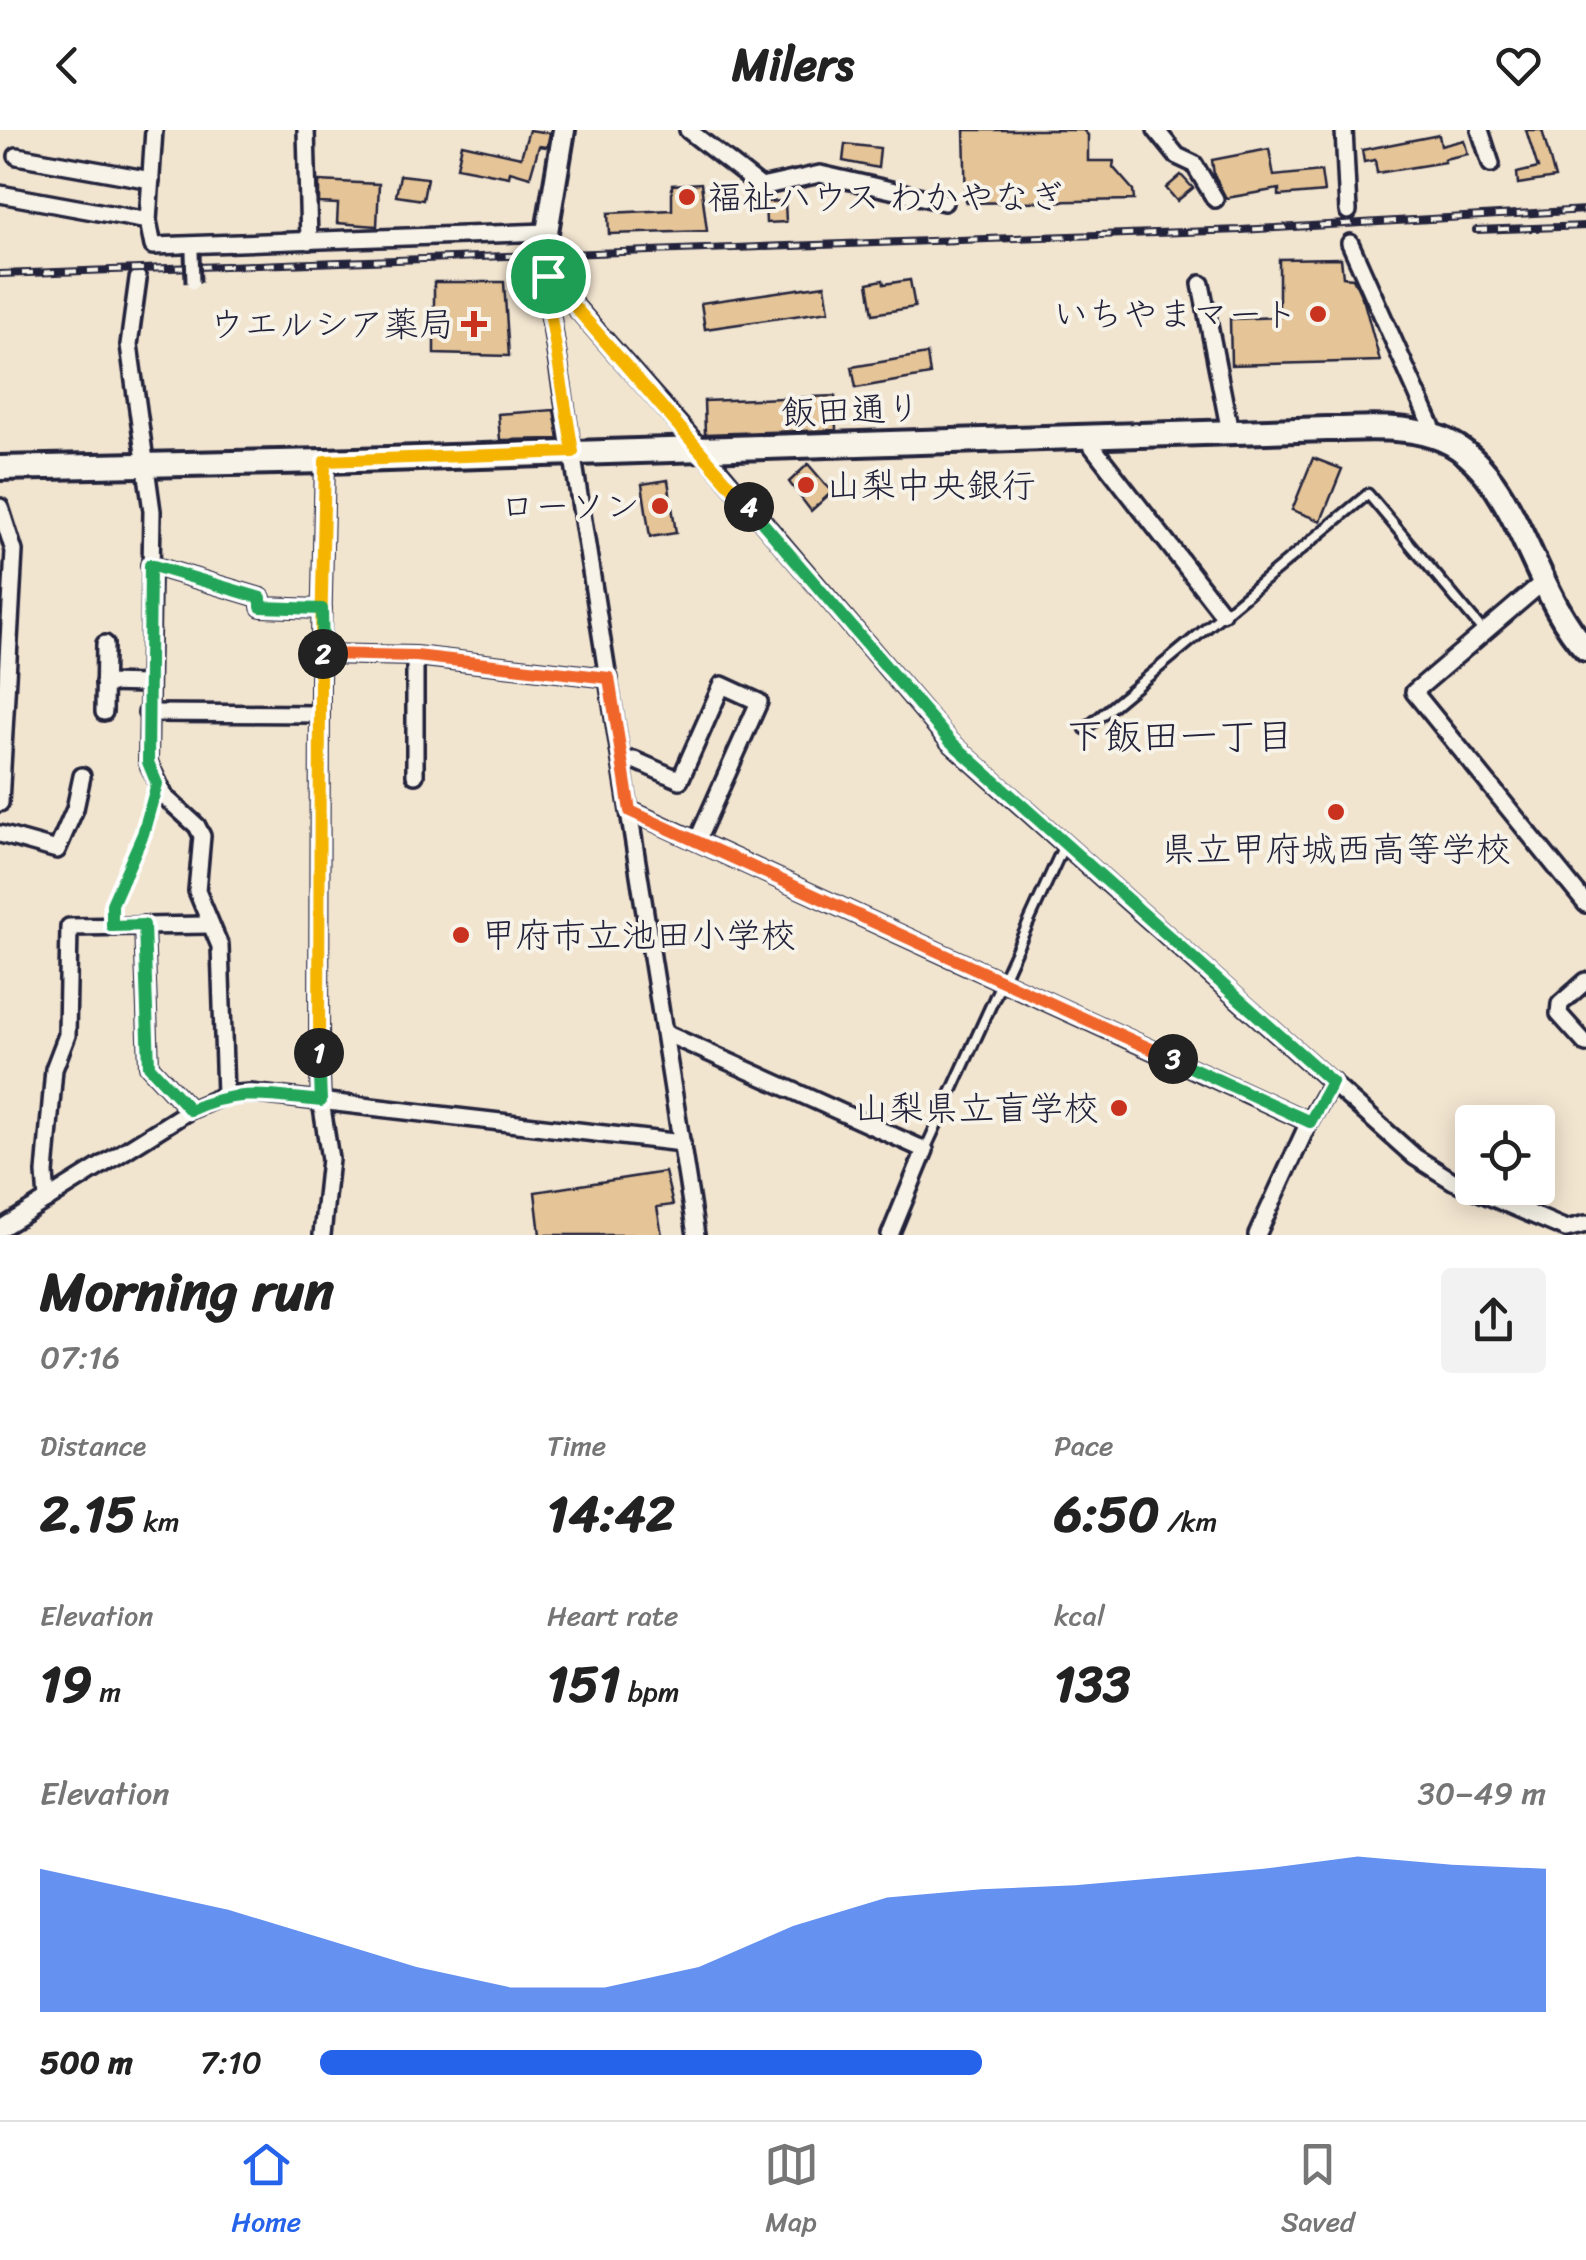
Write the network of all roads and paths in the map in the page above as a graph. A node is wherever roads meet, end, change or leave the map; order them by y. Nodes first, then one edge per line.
1 (154, 130) edge
2 (306, 130) edge
3 (564, 130) edge
4 (688, 130) edge
5 (1156, 130) edge
6 (1344, 130) edge
7 (1480, 130) edge
8 (16, 156) dead end
9 (1491, 164) dead end
10 (151, 180) junction
11 (0, 194) edge
12 (1214, 199) dead end
13 (944, 202) dead end
14 (1348, 210) tunnel mouth
15 (148, 221) junction
16 (547, 232) junction
17 (309, 241) junction
18 (1350, 243) tunnel mouth
19 (192, 252) dead end
20 (548, 276) junction
21 (138, 280) dead end
22 (193, 283) dead end
23 (1201, 284) dead end
24 (1230, 432) junction
25 (1436, 436) junction
26 (1085, 438) junction
27 (700, 449) junction
28 (573, 452) junction
29 (325, 461) junction
30 (146, 464) junction
31 (0, 468) edge
32 (0, 507) edge
33 (150, 565) junction
34 (1543, 582) junction
35 (322, 609) junction
36 (1222, 613) junction
37 (1484, 632) junction
38 (105, 644) dead end
39 (1586, 649) edge
40 (322, 654) junction
41 (416, 656) junction
42 (1586, 665) edge
43 (609, 678) junction
44 (104, 683) junction
45 (147, 684) junction
46 (104, 712) dead end
47 (147, 713) junction
48 (320, 714) junction
49 (1085, 729) dead end
50 (622, 761) junction
51 (415, 775) dead end
52 (82, 776) dead end
53 (157, 784) junction
54 (0, 803) edge
55 (630, 811) junction
56 (0, 834) edge
57 (697, 841) junction
58 (1064, 843) junction
59 (1586, 904) edge
60 (144, 925) junction
61 (210, 925) junction
62 (112, 926) junction
63 (1002, 980) junction
64 (1586, 981) edge
65 (665, 1033) junction
66 (1586, 1044) edge
67 (1332, 1082) junction
68 (226, 1096) junction
69 (321, 1101) junction
70 (190, 1110) junction
71 (1310, 1122) junction
72 (682, 1143) junction
73 (925, 1150) junction
74 (47, 1200) junction
75 (1586, 1224) edge
76 (0, 1229) edge
77 (1567, 1232) edge
78 (322, 1235) edge
79 (696, 1235) edge
80 (890, 1235) edge
81 (1256, 1235) edge

1 - 10 street
2 - 17 street
3 - 16 street
4 - 13 street
5 - 12 street
6 - 14 street
7 - 9 street
8 - 10 street
10 - 15 street
11 - 15 street
15 - 17 street
16 - 17 street
16 - 20 street
18 - 25 street
19 - 22 street, bridge
20 - 27 street
20 - 28 street
21 - 30 street
23 - 24 street
24 - 25 main road, 飯田通り
24 - 26 main road, 飯田通り
25 - 34 main road, 飯田通り
26 - 27 main road, 飯田通り
26 - 36 street
27 - 28 main road, 飯田通り
27 - 58 street
28 - 29 main road, 飯田通り
28 - 43 street
29 - 30 main road, 飯田通り
29 - 35 street
30 - 31 main road, 飯田通り
30 - 33 street
32 - 54 street
33 - 35 street
33 - 45 street
34 - 37 street
34 - 39 main road, 飯田通り
35 - 40 street
36 - 37 lane
36 - 49 lane
37 - 59 street
38 - 44 street
39 - 42 street
40 - 41 street
40 - 48 street
41 - 43 street
41 - 51 street
43 - 50 street
44 - 45 street
44 - 46 street
45 - 47 street
47 - 48 street
47 - 53 street
48 - 69 street
50 - 55 street
50 - 57 street
52 - 56 street
53 - 61 street
53 - 62 lane
55 - 57 street
55 - 65 street
57 - 63 street
58 - 63 lane
58 - 67 street
60 - 61 street
60 - 62 street
60 - 70 street
61 - 68 street
62 - 74 street
63 - 71 street
63 - 73 lane
64 - 66 street
65 - 72 street
65 - 73 street
67 - 71 street
67 - 77 street
68 - 69 street
68 - 70 street
69 - 72 street
69 - 78 street
70 - 74 street
71 - 81 street
72 - 79 street
73 - 80 street
74 - 76 street
75 - 77 street

